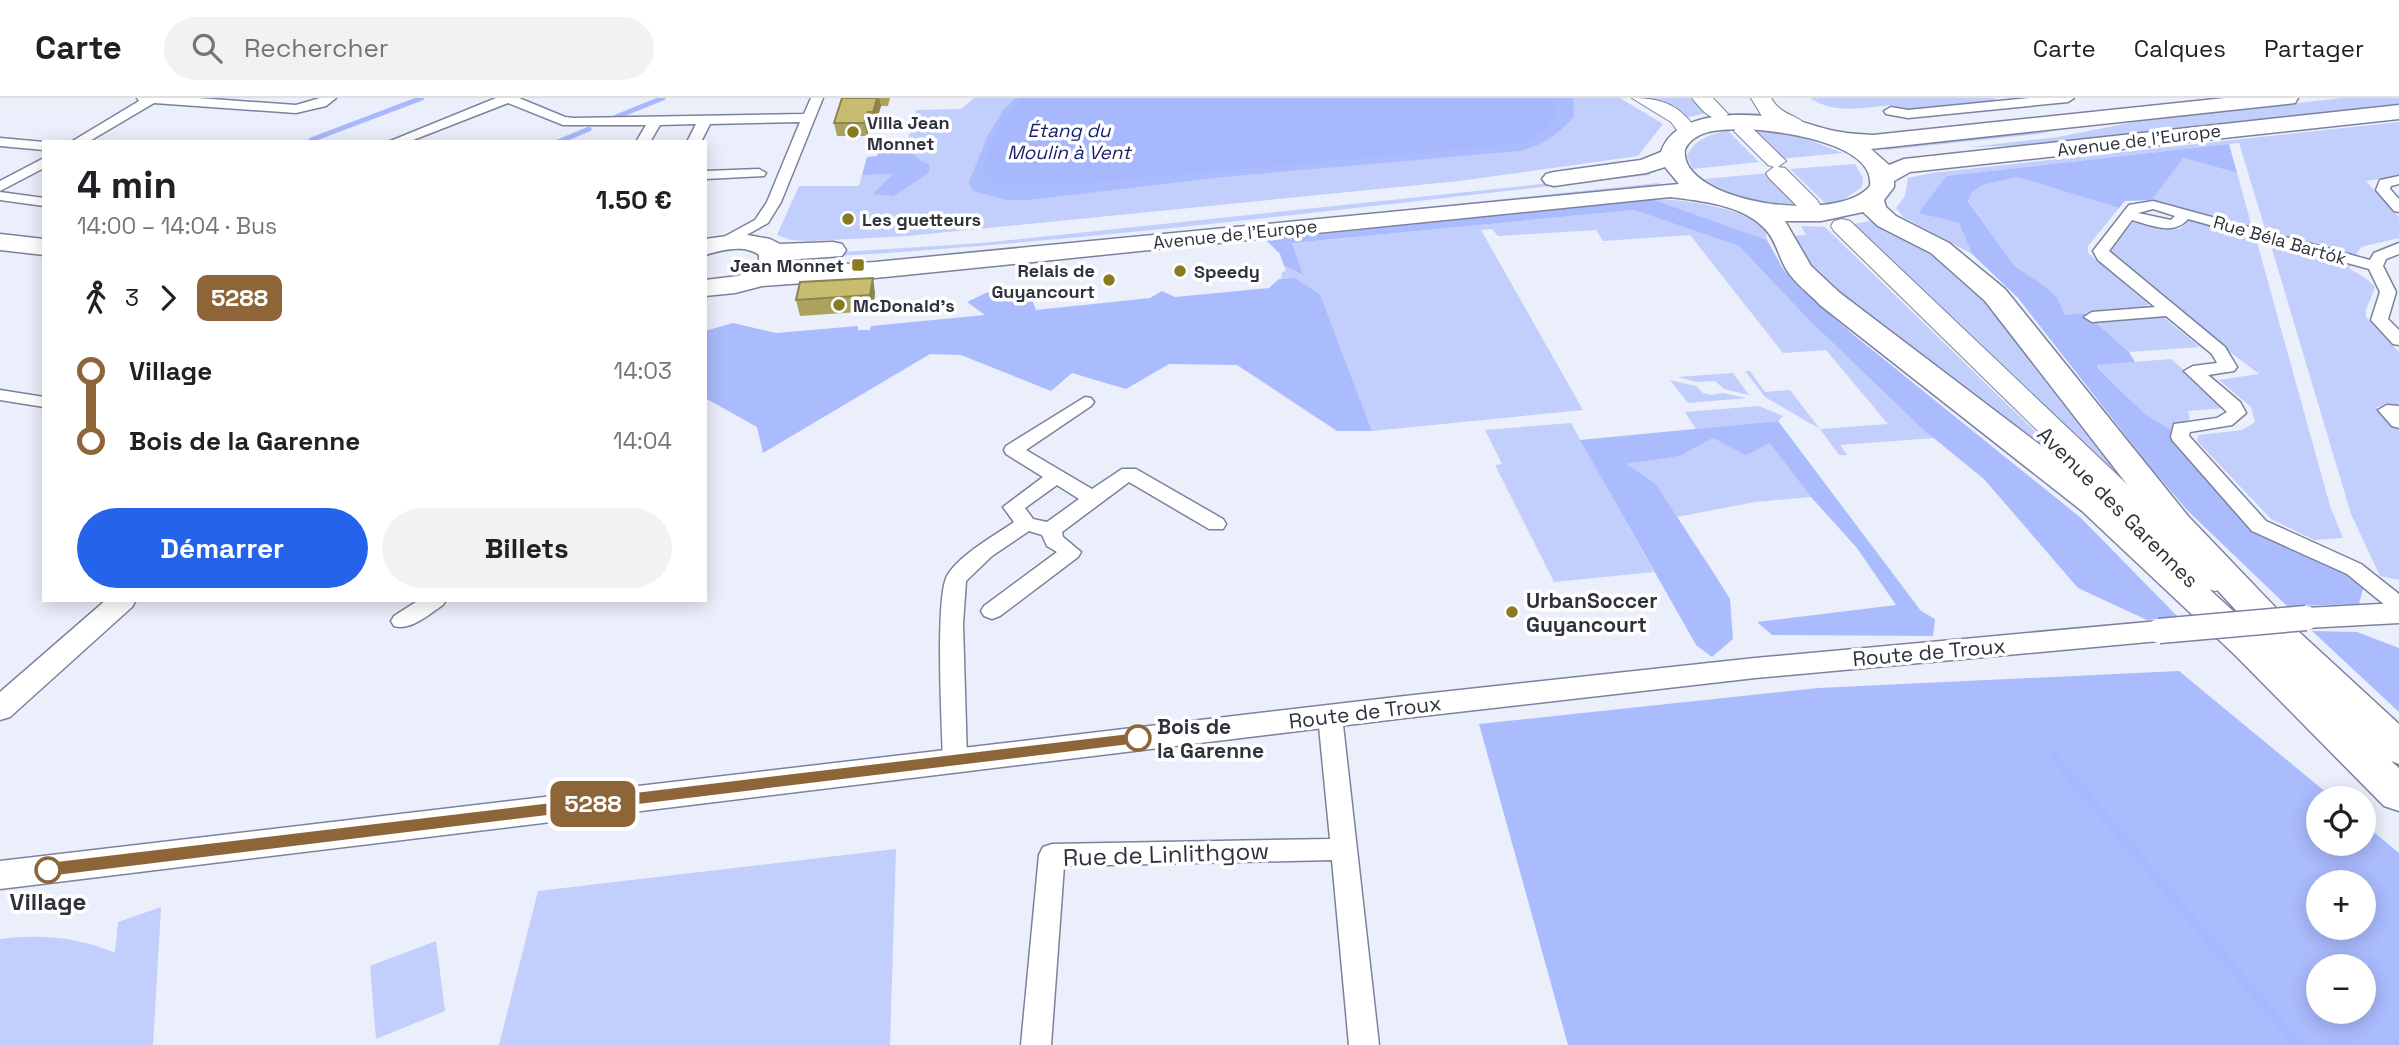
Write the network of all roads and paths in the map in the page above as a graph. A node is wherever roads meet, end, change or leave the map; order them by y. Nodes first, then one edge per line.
1 (143, 98) edge
2 (153, 98) edge
3 (330, 98) edge
4 (508, 98) edge
5 (817, 98) edge
6 (1643, 98) edge
7 (1702, 98) edge
8 (1761, 98) edge
9 (2061, 98) edge
10 (2068, 98) edge
11 (2287, 98) edge
12 (1891, 111) dead end
13 (2399, 111) edge
14 (808, 118) junction
15 (1727, 118) edge
16 (705, 120) junction
17 (655, 121) junction
18 (1798, 127) junction
19 (1689, 132) junction
20 (1832, 137) junction
21 (81, 140) edge
22 (400, 140) edge
23 (644, 140) edge
24 (695, 140) edge
25 (0, 142) edge
26 (42, 146) edge
27 (1672, 156) junction
28 (42, 163) edge
29 (759, 173) dead end
30 (707, 175) edge
31 (2399, 180) edge
32 (0, 187) edge
33 (1878, 189) junction
34 (1713, 195) junction
35 (0, 196) edge
36 (42, 202) edge
37 (1751, 207) junction
38 (2399, 208) edge
39 (0, 220) edge
40 (42, 226) edge
41 (762, 239) junction
42 (0, 242) edge
43 (715, 245) edge
44 (42, 247) edge
45 (2399, 248) edge
46 (2375, 266) junction
47 (757, 278) junction
48 (707, 288) edge
49 (2169, 311) junction
50 (2092, 317) dead end
51 (2399, 340) edge
52 (0, 396) edge
53 (42, 402) edge
54 (1086, 402) dead end
55 (2399, 411) edge
56 (2399, 422) edge
57 (1057, 476) junction
58 (1092, 498) junction
59 (1026, 524) junction
60 (1216, 524) dead end
61 (1051, 530) junction
62 (120, 602) edge
63 (432, 602) edge
64 (2399, 605) edge
65 (992, 611) dead end
66 (2399, 613) edge
67 (402, 621) dead end
68 (2280, 635) junction
69 (0, 709) edge
70 (1330, 716) junction
71 (2399, 748) edge
72 (955, 760) junction
73 (2399, 794) edge
74 (1343, 849) junction
75 (0, 875) edge
76 (1036, 1045) edge
77 (1364, 1045) edge

1 - 2 street
2 - 3 street
2 - 21 street
4 - 17 street
4 - 22 street
5 - 14 street
6 - 19 main road
7 - 15 main road, Avenue des Garennes
8 - 18 main road
9 - 10 street
9 - 12 street
11 - 20 main road, Avenue de l'Europe
13 - 33 main road, Avenue de l'Europe
14 - 16 street
14 - 41 street
15 - 68 main road, Avenue des Garennes
16 - 17 street
16 - 24 street
17 - 23 street
18 - 19 main road
18 - 20 main road
19 - 27 main road
20 - 33 main road
25 - 26 street
27 - 34 main road
27 - 41 main road, Avenue de l'Europe
28 - 32 street
29 - 30 street
31 - 38 street
33 - 37 main road, Avenue de l'Europe
33 - 68 main road
34 - 37 main road
34 - 47 main road, Avenue de l'Europe
35 - 36 street
37 - 68 main road
39 - 40 main road
41 - 43 main road, Avenue de l'Europe
41 - 47 main road
42 - 44 main road
45 - 46 street
46 - 49 street, Rue Béla Bartók
46 - 51 street
47 - 48 main road, Avenue de l'Europe
49 - 50 street
49 - 64 street, Rue Béla Bartók
52 - 53 street
54 - 57 street
55 - 56 street
57 - 58 street
57 - 59 street
58 - 60 street
58 - 61 street
59 - 61 street
59 - 72 street
61 - 65 street
62 - 69 street
63 - 67 street
66 - 68 street, Route de Troux
68 - 70 street, Route de Troux, bridge
68 - 71 main road, Avenue des Garennes
68 - 73 main road, Avenue des Garennes
70 - 72 street, Route de Troux
70 - 74 street
72 - 75 street, Route de Troux
74 - 76 street, Rue de Linlithgow
74 - 77 street

